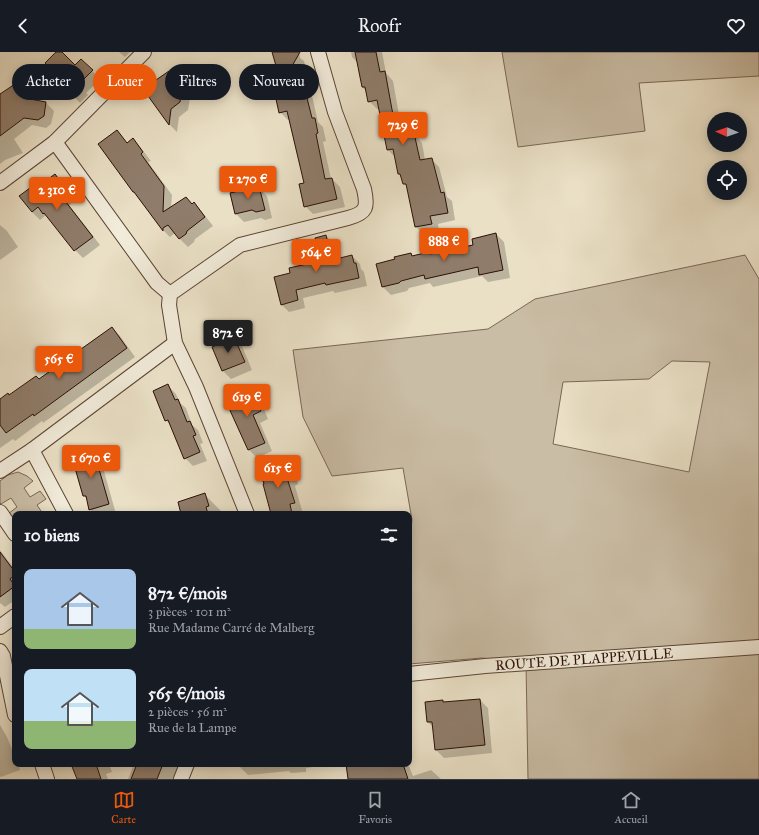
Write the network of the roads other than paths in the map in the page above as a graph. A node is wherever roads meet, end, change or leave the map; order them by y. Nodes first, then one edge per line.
1 (144, 52) edge
2 (318, 52) edge
3 (55, 142) junction
4 (0, 183) edge
5 (170, 294) junction
6 (175, 343) junction
7 (32, 450) junction
8 (0, 471) edge
9 (64, 511) edge
10 (247, 511) edge
11 (0, 512) edge
12 (12, 530) edge
13 (12, 618) edge
14 (0, 627) edge
15 (759, 647) edge
16 (0, 651) edge
17 (412, 674) edge
18 (12, 700) edge
19 (43, 767) edge
20 (186, 767) edge
21 (47, 779) edge
22 (181, 779) edge

1 - 3 street
2 - 5 street
3 - 4 street
3 - 5 street
5 - 6 street
6 - 7 street
6 - 10 street
7 - 8 street
7 - 9 street
11 - 12 street
13 - 14 street
15 - 17 street, ROUTE DE PLAPPEVILLE
16 - 18 street
19 - 21 street
20 - 22 street

